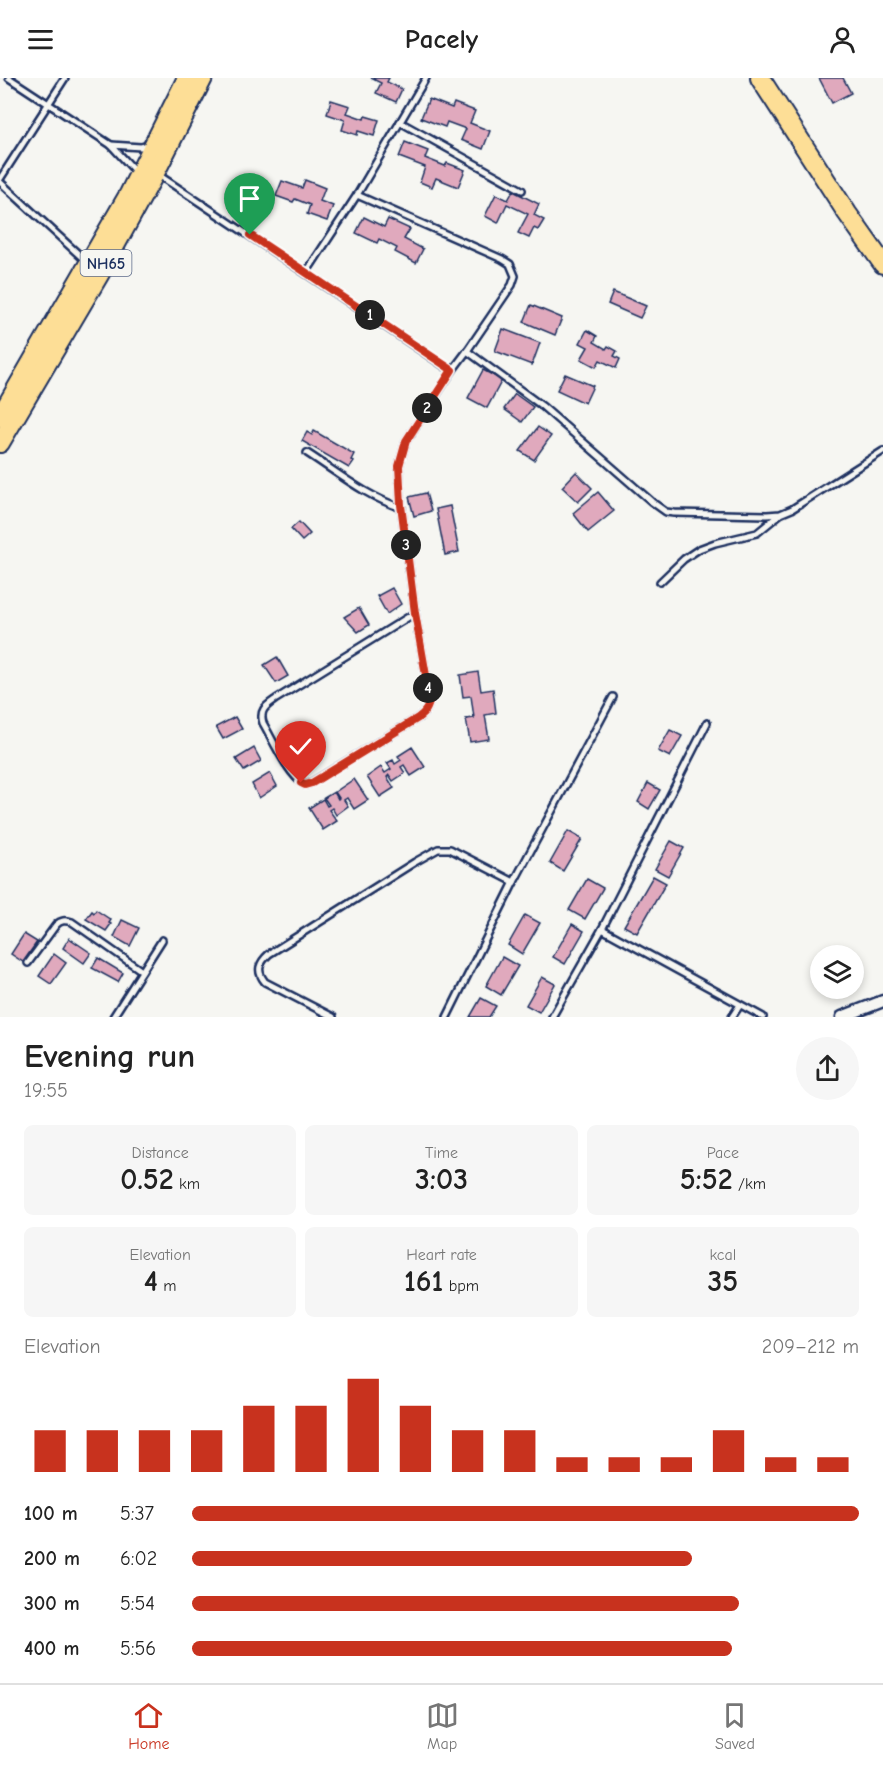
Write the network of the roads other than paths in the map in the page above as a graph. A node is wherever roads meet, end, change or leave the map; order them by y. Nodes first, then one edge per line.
1 (65, 78) edge
2 (187, 78) edge
3 (203, 78) edge
4 (426, 78) edge
5 (760, 78) edge
6 (12, 79) edge
7 (49, 103) junction
8 (400, 122) junction
9 (156, 140) junction
10 (111, 145) junction
11 (145, 172) junction
12 (0, 181) edge
13 (522, 190) dead end
14 (357, 195) junction
15 (882, 260) edge
16 (89, 263) junction
17 (306, 273) junction
18 (467, 351) junction
19 (452, 370) junction
20 (0, 417) edge
21 (0, 443) edge
22 (883, 451) edge
23 (307, 453) dead end
24 (402, 508) junction
25 (780, 514) junction
26 (660, 582) dead end
27 (415, 613) junction
28 (613, 697) dead end
29 (707, 723) dead end
30 (514, 882) junction
31 (602, 929) junction
32 (162, 940) dead end
33 (28, 963) dead end
34 (142, 971) junction
35 (883, 1001) edge
36 (740, 1005) junction
37 (113, 1017) edge
38 (333, 1017) edge
39 (447, 1017) edge
40 (552, 1017) edge
41 (732, 1017) edge
42 (763, 1017) edge
43 (842, 1017) edge

1 - 7 lane
2 - 9 main road, NH65
3 - 11 main road, NH65
4 - 8 lane
5 - 15 main road
6 - 7 lane
7 - 10 lane
7 - 12 lane
8 - 13 lane
8 - 14 lane
9 - 10 lane
9 - 11 main road, NH65
10 - 11 lane
11 - 16 main road, NH65
11 - 17 lane
11 - 21 main road, NH65
12 - 16 lane
14 - 17 lane
14 - 18 lane
16 - 20 main road, NH65
17 - 19 lane
18 - 19 lane
18 - 25 lane
19 - 24 lane
22 - 25 lane
23 - 24 lane
24 - 27 lane
25 - 26 lane
27 - 27 lane
28 - 30 lane
29 - 31 lane
30 - 38 lane
30 - 39 lane
31 - 36 lane
31 - 40 lane
32 - 34 lane
33 - 34 lane
34 - 37 lane
35 - 43 street
36 - 41 lane
36 - 42 lane

